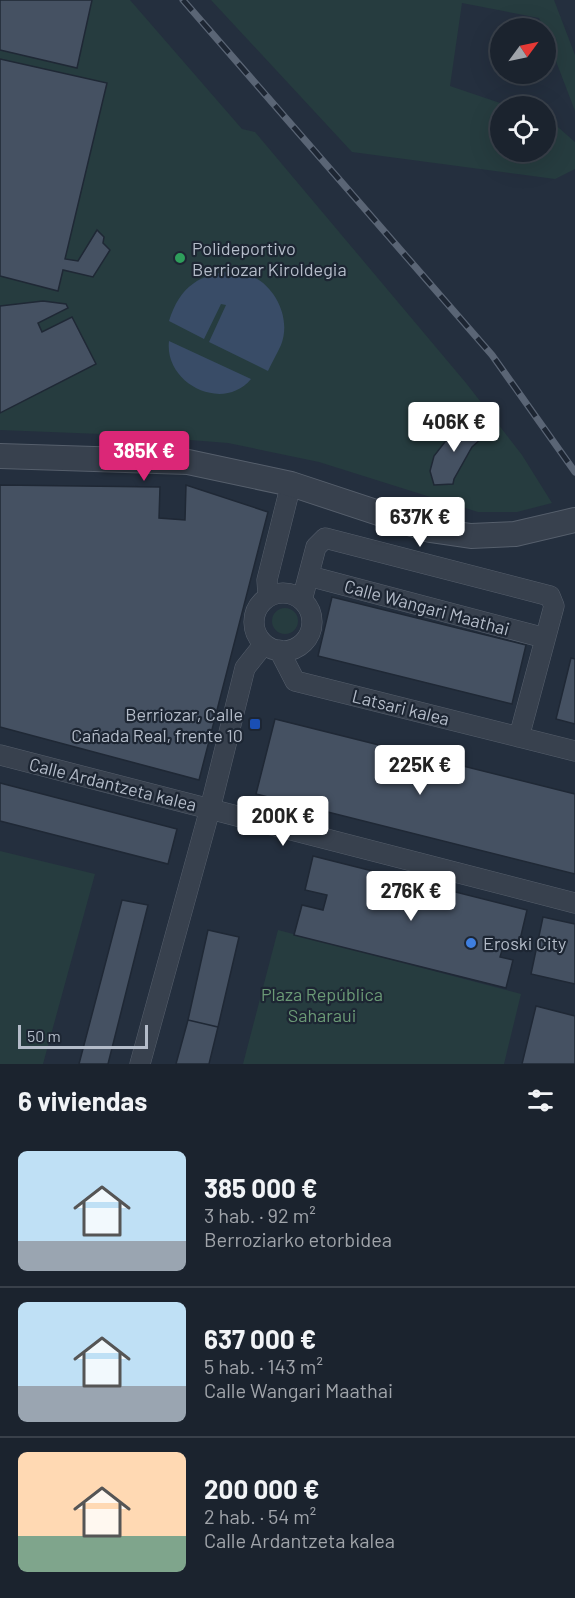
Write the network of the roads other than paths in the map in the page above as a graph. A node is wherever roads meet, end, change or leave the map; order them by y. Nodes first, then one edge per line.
1 (0, 456) edge
2 (291, 484) junction
3 (565, 523) edge
4 (309, 576) junction
5 (268, 596) junction
6 (302, 600) junction
7 (545, 638) junction
8 (272, 647) junction
9 (519, 737) junction
10 (575, 752) edge
11 (0, 755) edge
12 (210, 808) junction
13 (575, 903) edge
14 (140, 1064) edge

1 - 2 street
2 - 3 street
2 - 5 street
4 - 6 street
4 - 7 street, Calle Wangari Maathai
4 - 7 street
5 - 6 street
5 - 8 street
6 - 8 street
7 - 9 street
8 - 9 street, Latsari kalea
8 - 12 street
9 - 10 street, Latsari kalea
11 - 12 street, Calle Ardantzeta kalea
12 - 13 street, Calle Ardantzeta kalea
12 - 14 street

